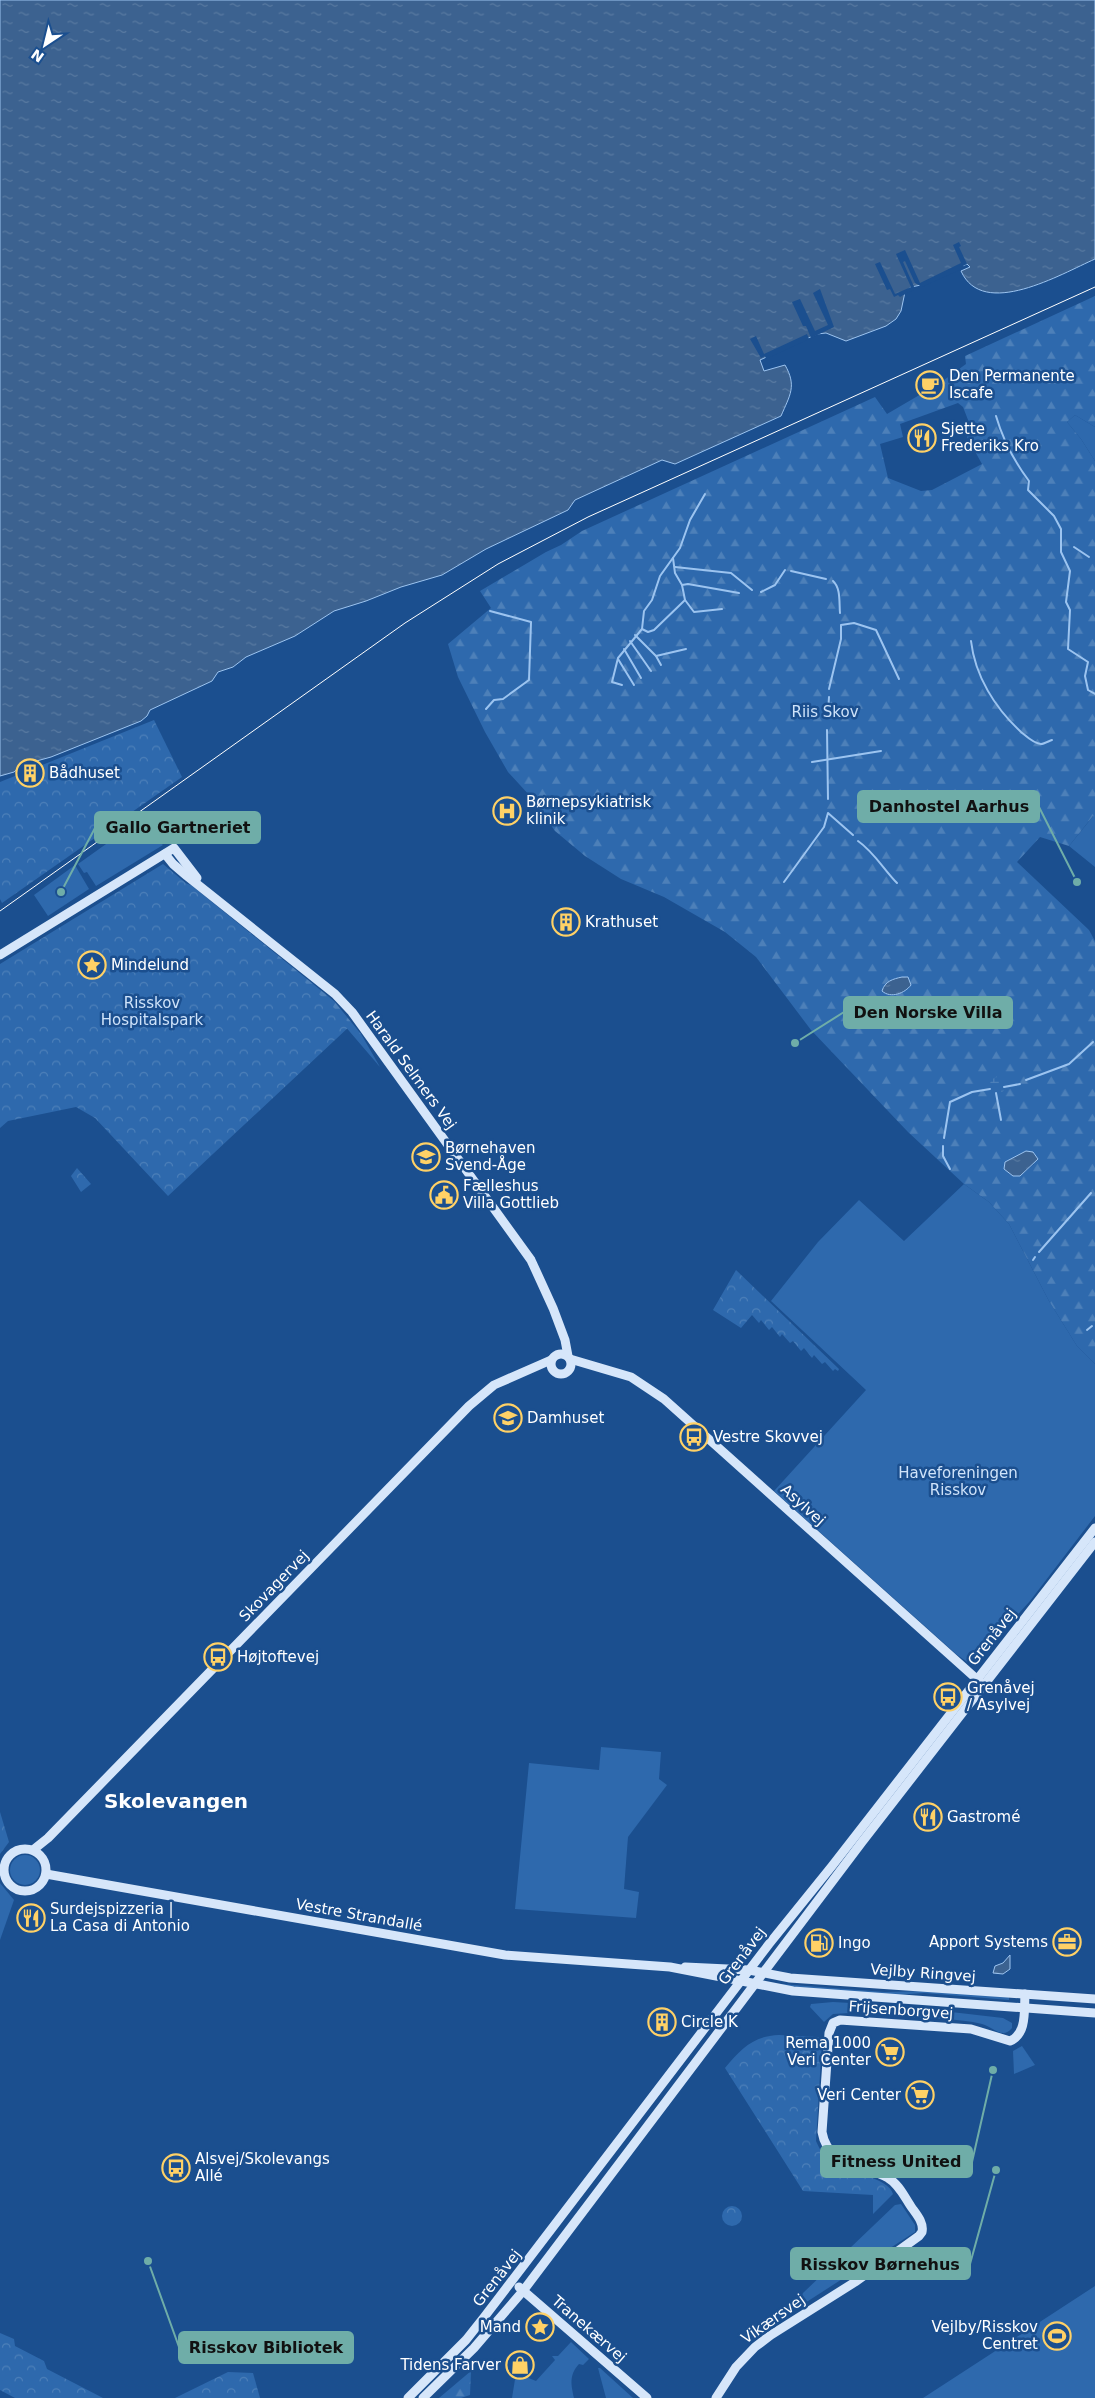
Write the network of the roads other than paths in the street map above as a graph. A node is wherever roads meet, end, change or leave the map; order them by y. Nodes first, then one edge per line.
1 (165, 854) junction
2 (206, 889) junction
3 (0, 955) edge
4 (561, 1332) junction
5 (554, 1357) junction
6 (569, 1357) junction
7 (592, 1366) junction
8 (530, 1369) junction
9 (570, 1369) junction
10 (552, 1370) junction
11 (1095, 1528) edge
12 (1095, 1542) edge
13 (976, 1679) junction
14 (984, 1685) junction
15 (37, 1853) junction
16 (3, 1861) edge
17 (2, 1873) edge
18 (46, 1874) junction
19 (670, 1967) junction
20 (749, 1970) junction
21 (764, 1973) junction
22 (740, 1981) junction
23 (755, 1985) junction
24 (1025, 1994) junction
25 (1095, 1999) edge
26 (1024, 2008) junction
27 (1095, 2013) edge
28 (920, 2219) joint
29 (512, 2281) junction
30 (523, 2291) junction
31 (408, 2398) edge
32 (423, 2398) edge
33 (647, 2398) edge
34 (716, 2398) edge

1 - 2 street, Harald Selmers Vej
1 - 2 street, Harald Selmers Vej
1 - 3 street
2 - 4 street, Harald Selmers Vej
4 - 5 street, Harald Selmers Vej
4 - 6 street, Harald Selmers Vej
5 - 6 street, Asylvej
5 - 8 street, Skovagervej
5 - 10 street, Harald Selmers Vej
6 - 7 street, Asylvej
6 - 9 street, Harald Selmers Vej
7 - 9 street, Asylvej
7 - 13 street, Asylvej
8 - 10 street, Skovagervej
8 - 15 street, Skovagervej
9 - 10 street, Skovagervej
11 - 13 street, Grenåvej
12 - 14 street, Grenåvej
13 - 14 street, Asylvej
13 - 20 street, Grenåvej
14 - 21 street, Grenåvej
15 - 16 street
15 - 18 street
16 - 17 street
17 - 18 street
18 - 19 street, Vestre Strandallé
19 - 20 street, Vestre Strandallé
19 - 22 street, Vestre Strandallé
20 - 21 street, Vejlby Ringvej
20 - 22 street, Grenåvej
21 - 23 street, Grenåvej
21 - 24 street, Vejlby Ringvej
22 - 23 street, Vestre Strandallé
22 - 29 street, Grenåvej
23 - 26 street, Vejlby Ringvej
23 - 30 street, Grenåvej
24 - 25 street, Vejlby Ringvej
24 - 26 street, Frijsenborgvej
26 - 27 street, Vejlby Ringvej
26 - 28 street, Frijsenborgvej
28 - 34 street, Vikærsvej
29 - 30 street, Tranekærvej
29 - 31 street, Grenåvej
30 - 32 street, Grenåvej
30 - 33 street, Tranekærvej

